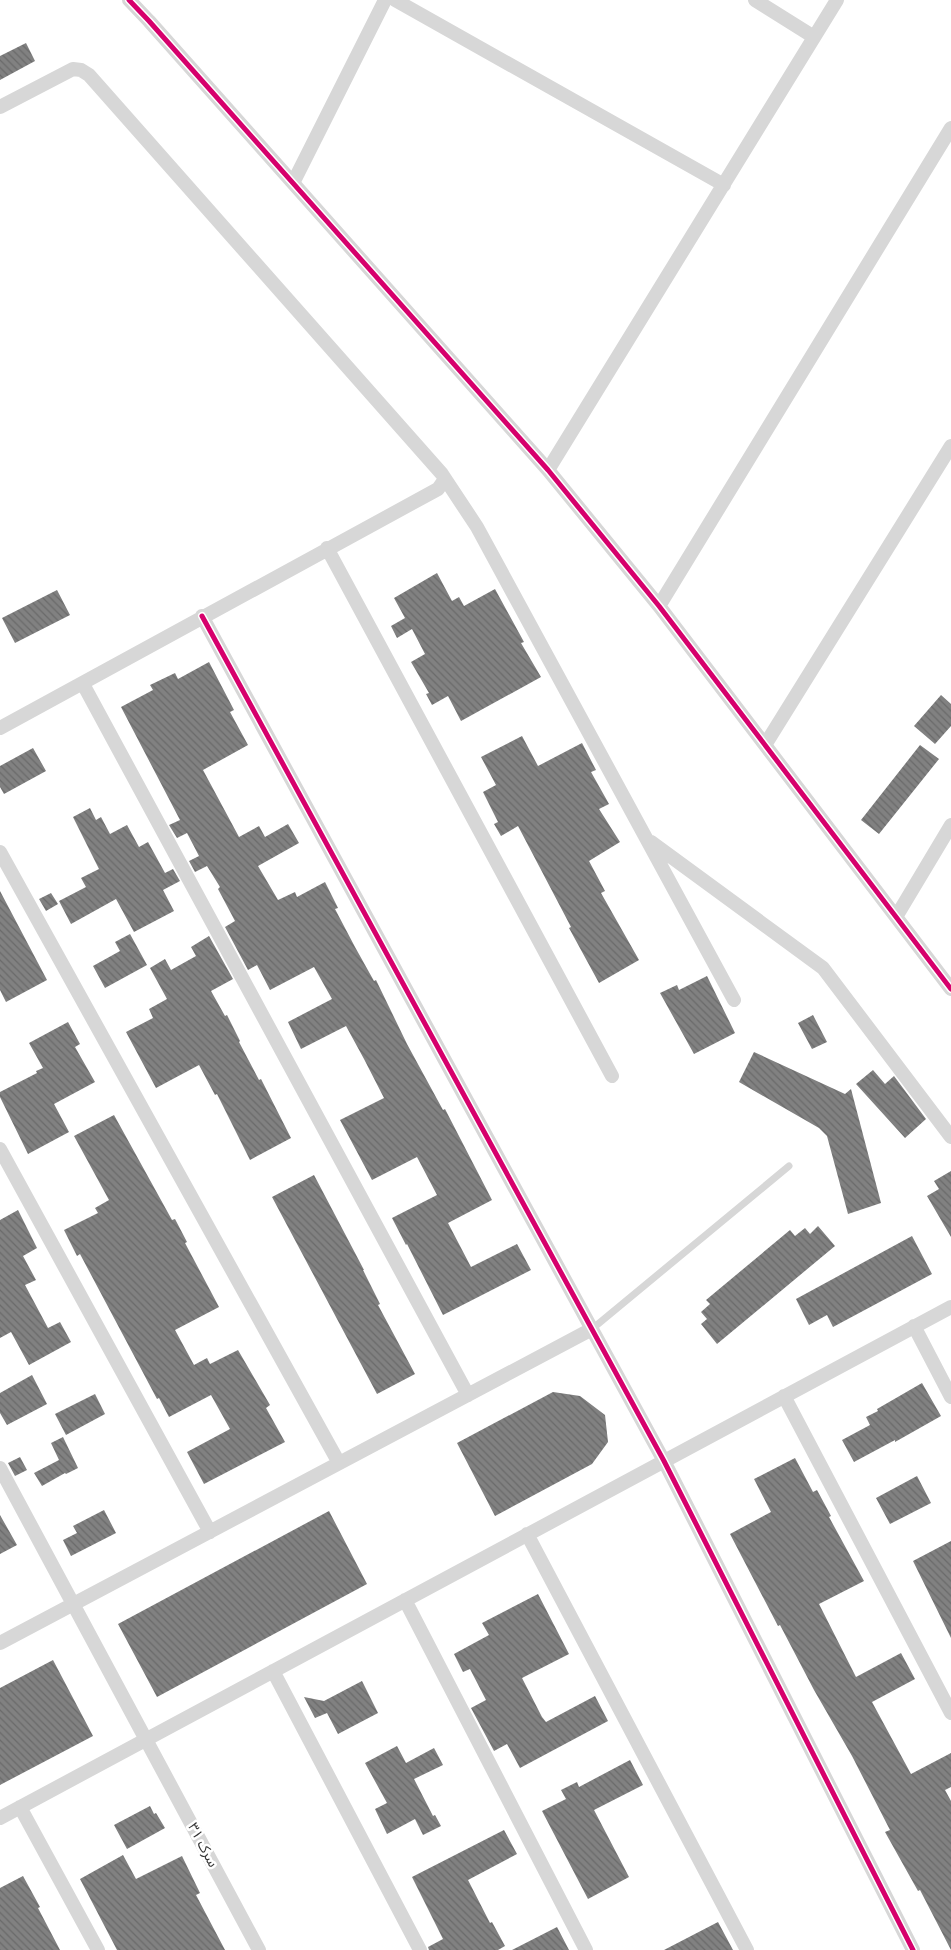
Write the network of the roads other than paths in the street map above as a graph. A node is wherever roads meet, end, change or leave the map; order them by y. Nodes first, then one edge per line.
1 (129, 0) edge
2 (385, 0) edge
3 (395, 0) edge
4 (755, 0) edge
5 (837, 0) edge
6 (814, 37) junction
7 (0, 107) edge
8 (951, 128) edge
9 (293, 183) junction
10 (724, 184) junction
11 (951, 446) edge
12 (548, 470) junction
13 (445, 479) junction
14 (327, 548) junction
15 (659, 606) junction
16 (202, 616) junction
17 (83, 684) junction
18 (0, 728) edge
19 (765, 745) junction
20 (951, 825) edge
21 (646, 838) junction
22 (0, 852) edge
23 (896, 916) junction
24 (951, 988) edge
25 (734, 1000) dead end
26 (612, 1076) dead end
27 (951, 1137) edge
28 (0, 1148) edge
29 (789, 1166) dead end
30 (951, 1307) edge
31 (914, 1326) junction
32 (592, 1329) junction
33 (468, 1395) junction
34 (784, 1396) junction
35 (951, 1397) edge
36 (664, 1461) junction
37 (339, 1464) junction
38 (0, 1468) edge
39 (210, 1532) junction
40 (527, 1534) junction
41 (405, 1600) junction
42 (74, 1604) junction
43 (0, 1643) edge
44 (273, 1671) junction
45 (951, 1713) edge
46 (146, 1739) junction
47 (20, 1807) junction
48 (0, 1818) edge
49 (98, 1950) edge
50 (259, 1950) edge
51 (420, 1950) edge
52 (586, 1950) edge
53 (747, 1950) edge
54 (913, 1950) edge

1 - 9 street
2 - 9 street
3 - 10 street
4 - 6 street
5 - 6 street
6 - 10 street
7 - 13 street
8 - 15 street
9 - 12 street
10 - 12 street
11 - 19 street
12 - 15 street
13 - 14 street
13 - 21 street
14 - 16 street
14 - 26 street
15 - 19 street
16 - 17 street
16 - 32 street
17 - 18 street
17 - 33 street
19 - 23 street
20 - 23 street
21 - 25 street
21 - 27 street
22 - 37 street
23 - 24 street
28 - 39 street
29 - 32 lane
30 - 31 street
31 - 34 street
31 - 35 street
32 - 33 street
32 - 36 street
33 - 37 street
34 - 36 street
34 - 45 street
36 - 40 street
36 - 54 street
37 - 39 street
38 - 42 street, سرک ۳۱
39 - 42 street
40 - 41 street
40 - 53 street
41 - 44 street
41 - 52 street
42 - 43 street
42 - 46 street, سرک ۳۱
44 - 46 street
44 - 51 street
46 - 47 street
46 - 50 street, سرک ۳۱
47 - 48 street
47 - 49 street

